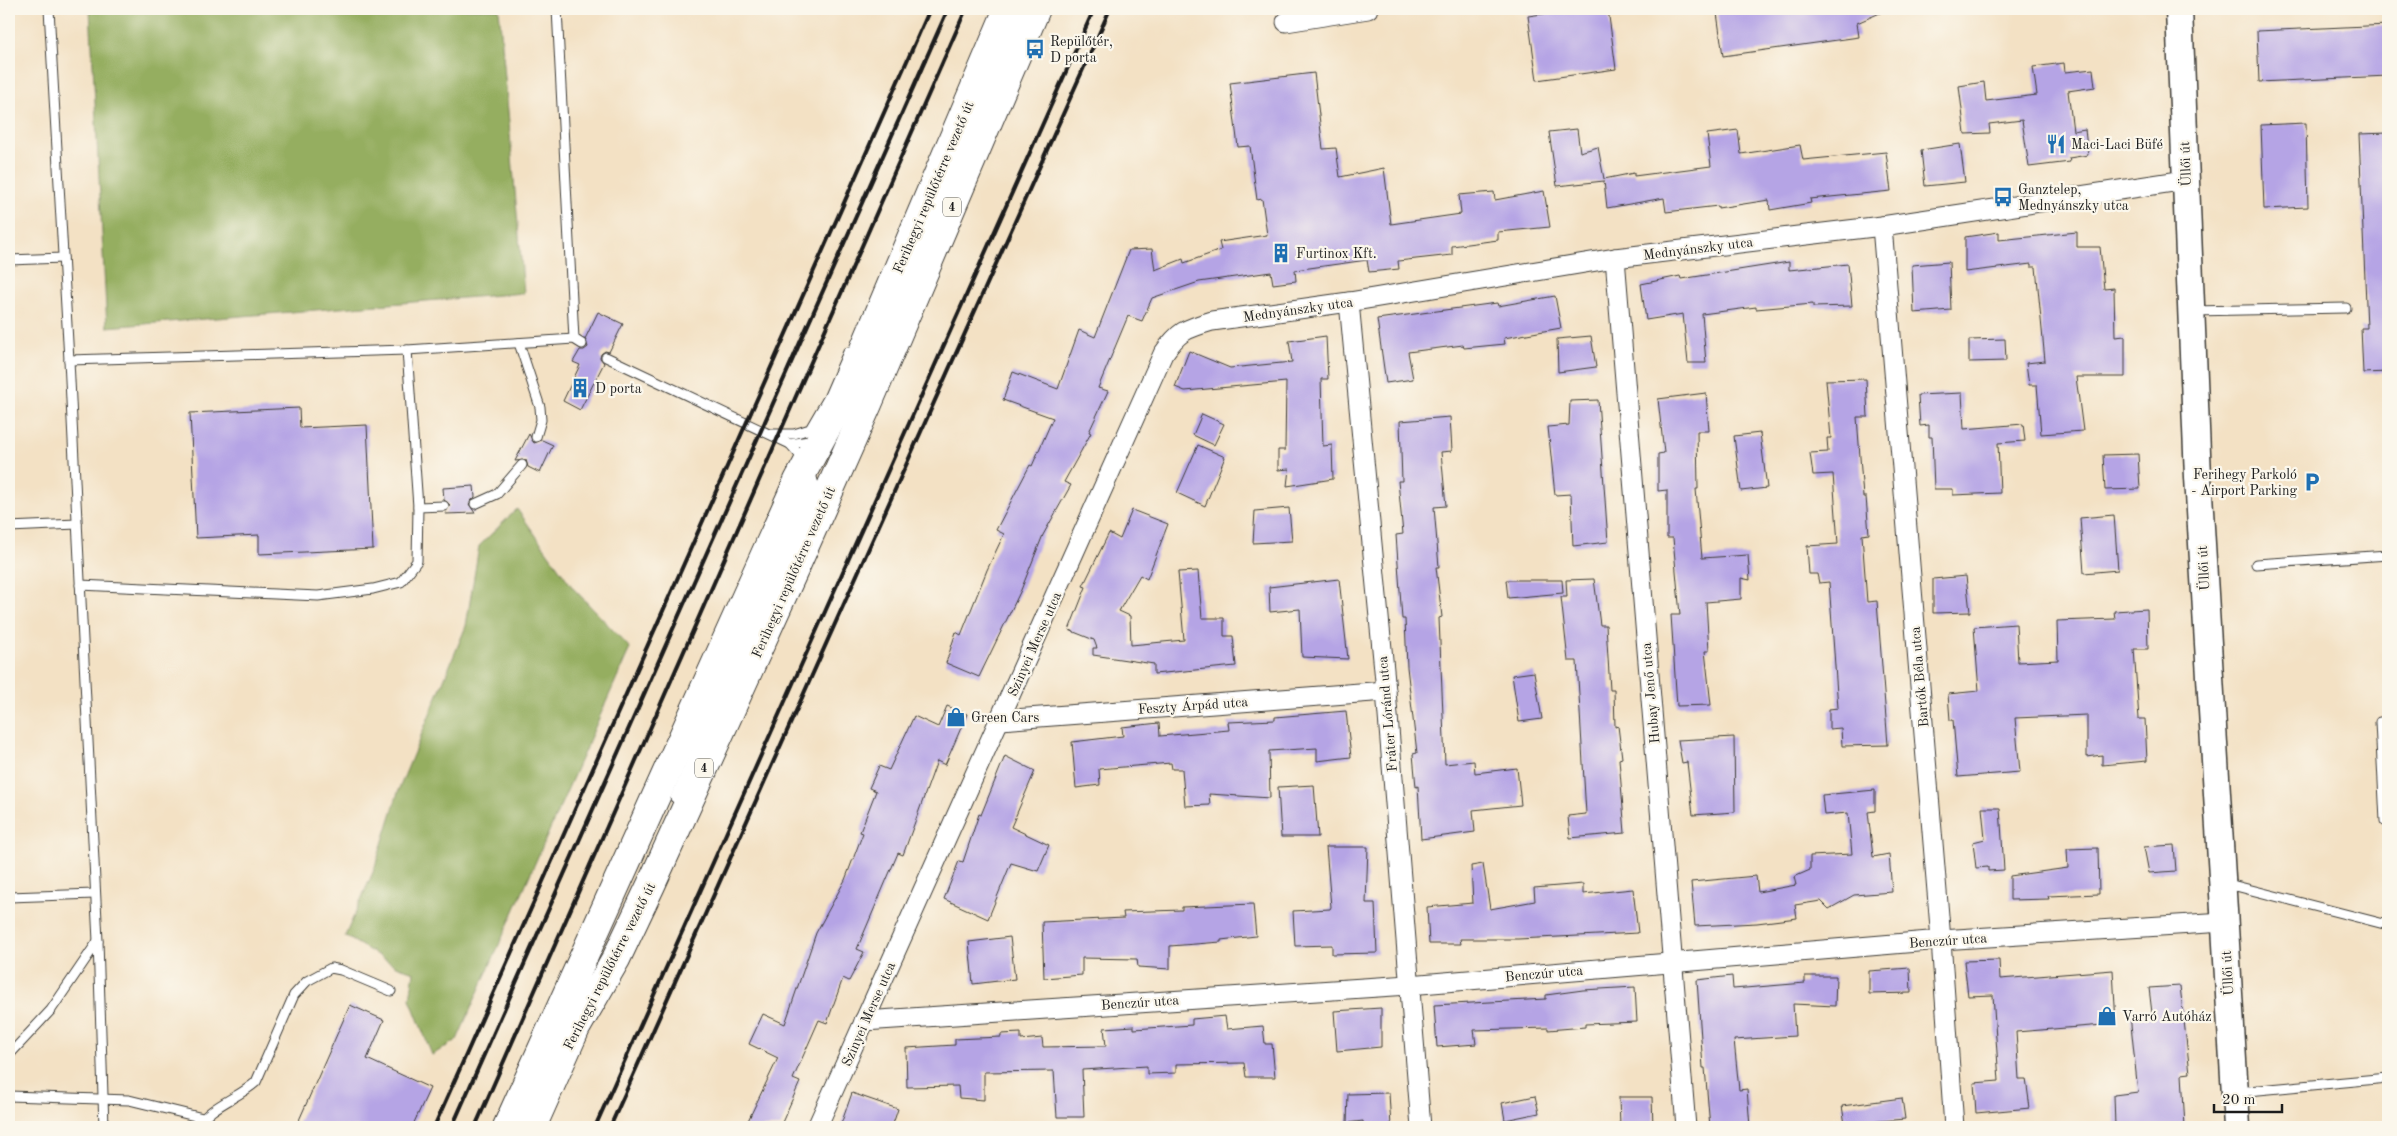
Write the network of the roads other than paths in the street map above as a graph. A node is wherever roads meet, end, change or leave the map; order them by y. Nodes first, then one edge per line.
1 (49, 9) edge
2 (557, 9) edge
3 (1008, 9) edge
4 (1036, 9) edge
5 (1368, 9) edge
6 (2179, 9) edge
7 (1286, 22) dead end
8 (2186, 180) junction
9 (1882, 226) junction
10 (63, 258) junction
11 (1615, 258) junction
12 (9, 260) edge
13 (1349, 302) junction
14 (884, 304) junction
15 (2346, 308) dead end
16 (2190, 312) junction
17 (1212, 321) joint
18 (862, 332) dead end
19 (519, 343) junction
20 (850, 347) dead end
21 (407, 350) junction
22 (606, 357) dead end
23 (69, 360) junction
24 (764, 433) junction
25 (536, 437) dead end
26 (799, 453) junction
27 (522, 465) dead end
28 (475, 504) dead end
29 (444, 506) dead end
30 (418, 507) junction
31 (77, 524) junction
32 (9, 527) edge
33 (2388, 555) edge
34 (2256, 564) dead end
35 (80, 585) junction
36 (1386, 691) junction
37 (1000, 720) junction
38 (2388, 721) edge
39 (670, 811) dead end
40 (2388, 821) edge
41 (662, 839) dead end
42 (2222, 882) junction
43 (651, 885) junction
44 (95, 894) junction
45 (9, 898) edge
46 (2224, 922) junction
47 (2388, 925) edge
48 (98, 940) junction
49 (1941, 940) junction
50 (1672, 963) junction
51 (1409, 985) junction
52 (392, 991) dead end
53 (864, 1021) junction
54 (9, 1055) edge
55 (2388, 1078) edge
56 (2234, 1092) junction
57 (9, 1096) edge
58 (102, 1100) junction
59 (203, 1118) junction
60 (104, 1127) edge
61 (197, 1127) edge
62 (507, 1127) edge
63 (532, 1127) edge
64 (818, 1127) edge
65 (1420, 1127) edge
66 (1686, 1127) edge
67 (1954, 1127) edge
68 (2237, 1127) edge

1 - 10 lane
2 - 19 lane
3 - 14 main road, Ferihegyi repülőtérre vezető út / 4
4 - 43 main road, Ferihegyi repülőtérre vezető út / 4
5 - 7 street
6 - 8 main road, Üllői út
8 - 9 street, Mednyánszky utca
8 - 16 main road, Üllői út
9 - 11 street, Mednyánszky utca
9 - 49 street, Bartók Béla utca
10 - 12 lane
10 - 23 lane
11 - 13 street, Mednyánszky utca
11 - 50 street, Hubay Jenő utca
13 - 17 street, Mednyánszky utca
13 - 36 street, Fráter Lóránd utca
14 - 18 lane
14 - 26 main road, Ferihegyi repülőtérre vezető út / 4
15 - 16 lane
16 - 42 main road, Üllői út
17 - 37 street, Szinyei Merse utca
19 - 21 lane
19 - 25 lane
20 - 24 lane
21 - 23 lane
21 - 30 lane
22 - 24 lane
23 - 31 lane
24 - 26 lane
26 - 39 lane
26 - 62 main road, Ferihegyi repülőtérre vezető út / 4
27 - 28 lane
29 - 30 lane
30 - 35 lane
31 - 32 lane
31 - 35 lane
33 - 34 lane
35 - 44 lane
36 - 37 street, Feszty Árpád utca
36 - 51 street, Fráter Lóránd utca
37 - 53 street, Szinyei Merse utca
38 - 40 lane
41 - 43 lane
42 - 46 main road, Üllői út
42 - 47 lane
43 - 63 main road, Ferihegyi repülőtérre vezető út / 4
44 - 45 lane
44 - 48 lane
46 - 49 street, Benczúr utca
46 - 56 main road, Üllői út
48 - 54 lane
48 - 58 lane
49 - 50 street, Benczúr utca
49 - 67 street, Bartók Béla utca
50 - 51 street, Benczúr utca
50 - 66 street, Hubay Jenő utca
51 - 53 street, Benczúr utca
51 - 65 street, Fráter Lóránd utca
52 - 59 lane
53 - 64 street, Szinyei Merse utca
55 - 56 lane
56 - 68 main road, Üllői út
57 - 58 lane
58 - 59 lane
58 - 60 lane
59 - 61 lane

